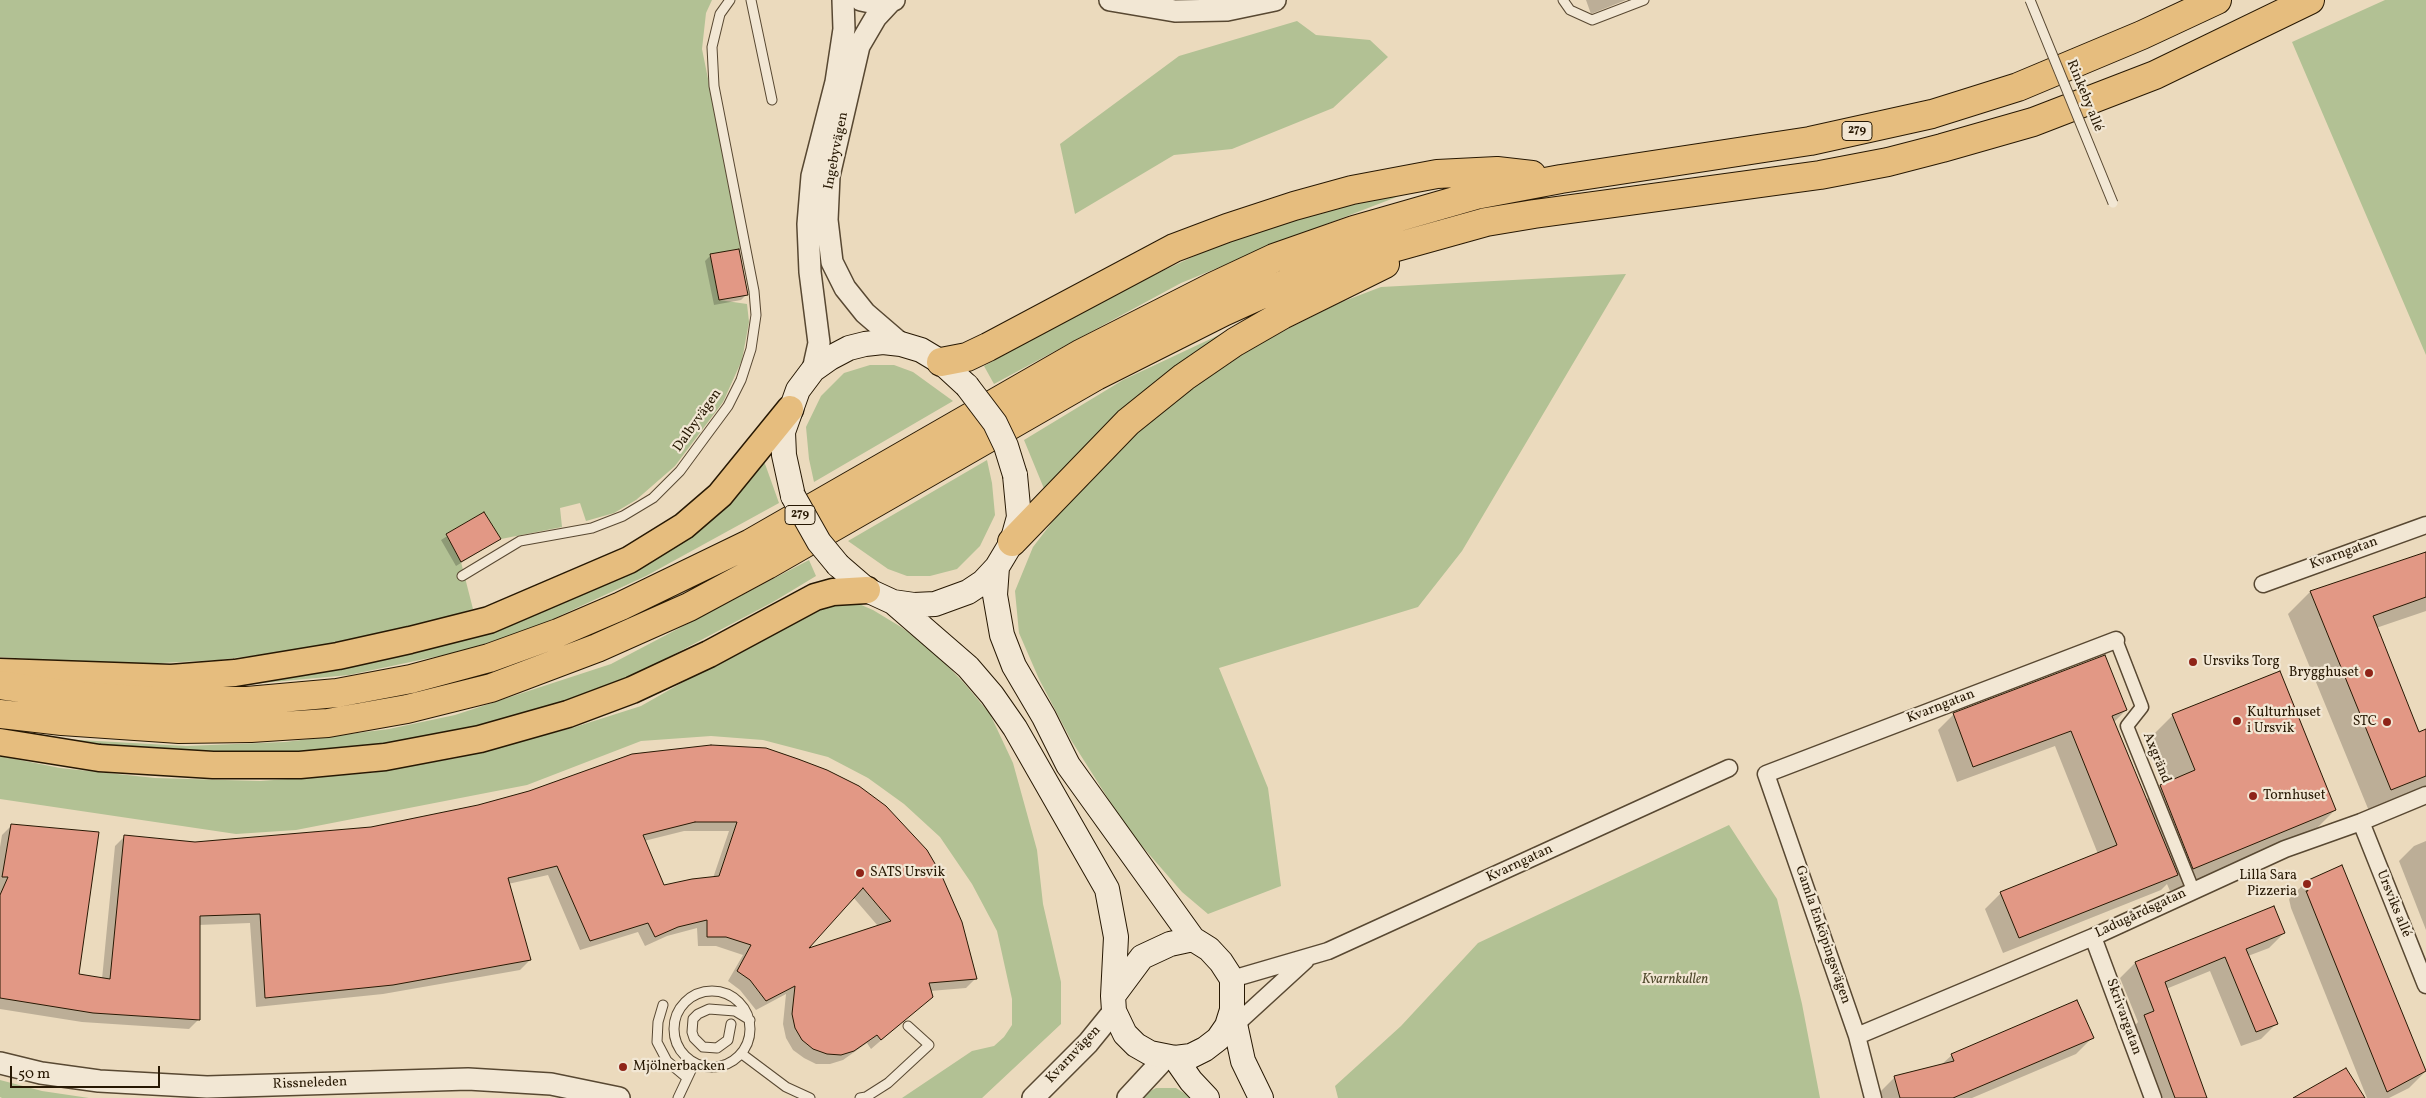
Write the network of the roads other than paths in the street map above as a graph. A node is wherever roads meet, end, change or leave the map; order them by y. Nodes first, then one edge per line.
1 (730, 0) edge
2 (751, 0) edge
3 (843, 0) edge
4 (861, 0) edge
5 (1110, 0) edge
6 (1275, 0) edge
7 (1563, 0) edge
8 (1644, 0) edge
9 (2030, 0) edge
10 (2217, 0) edge
11 (2310, 0) edge
12 (892, 1) edge
13 (772, 100) dead end
14 (1561, 179) junction
15 (2113, 203) dead end
16 (1447, 233) junction
17 (901, 344) junction
18 (941, 362) junction
19 (813, 370) junction
20 (790, 409) junction
21 (2426, 525) edge
22 (1012, 542) junction
23 (997, 567) junction
24 (462, 576) dead end
25 (2263, 584) dead end
26 (867, 590) junction
27 (893, 602) junction
28 (2116, 640) joint
29 (0, 672) edge
30 (0, 685) edge
31 (0, 714) edge
32 (0, 742) edge
33 (1729, 768) dead end
34 (1766, 774) joint
35 (2426, 795) edge
36 (2361, 822) junction
37 (2193, 890) junction
38 (2093, 936) junction
39 (1193, 939) junction
40 (1310, 957) junction
41 (1232, 979) junction
42 (2426, 985) edge
43 (1113, 1003) junction
44 (663, 1005) dead end
45 (1234, 1018) junction
46 (750, 1021) junction
47 (731, 1024) dead end
48 (908, 1026) dead end
49 (1857, 1036) junction
50 (742, 1054) junction
51 (1170, 1058) junction
52 (0, 1063) edge
53 (694, 1064) junction
54 (686, 1077) junction
55 (207, 1092) edge
56 (619, 1098) edge
57 (678, 1098) edge
58 (810, 1098) edge
59 (860, 1098) edge
60 (1033, 1098) edge
61 (1128, 1098) edge
62 (1207, 1098) edge
63 (1261, 1098) edge
64 (1873, 1098) edge
65 (2152, 1098) edge

1 - 24 lane, Dalbyvägen
2 - 13 lane
3 - 19 street, Ingebyvägen
4 - 12 street
5 - 6 street
7 - 8 lane
9 - 15 lane, Rinkeby allé, bridge
10 - 14 highway, 279
11 - 16 highway, 279
12 - 17 street, Ingebyvägen
14 - 18 highway
14 - 30 highway, 279
16 - 22 highway
16 - 31 highway, 279
17 - 18 main road
17 - 19 main road
18 - 22 main road, bridge
19 - 20 main road
20 - 26 main road, bridge
20 - 29 main road
21 - 25 street, Kvarngatan
22 - 23 main road
23 - 27 main road
23 - 39 main road
26 - 27 main road
26 - 32 main road
27 - 43 main road
28 - 34 street, Kvarngatan
28 - 37 street, Axgränd
33 - 40 street, Kvarngatan
34 - 49 street, Gamla Enköpingsvägen
35 - 36 street, Ladugårdsgatan
36 - 37 street, Ladugårdsgatan
36 - 42 street, Ursviks allé
37 - 38 street, Ladugårdsgatan
38 - 49 street, Ladugårdsgatan
38 - 65 street, Skrivargatan
39 - 41 main road
39 - 43 main road
40 - 41 street, Kvarngatan
40 - 45 street
41 - 45 main road
43 - 51 main road
43 - 60 street, Kvarnvägen
44 - 54 lane
45 - 51 main road
45 - 63 main road
46 - 47 lane
46 - 50 lane
46 - 53 lane
48 - 59 lane
49 - 64 street, Gamla Enköpingsvägen
50 - 53 lane
50 - 58 lane
51 - 61 street
51 - 62 main road
52 - 55 street, Rissneleden
53 - 54 lane
54 - 57 lane
55 - 56 street, Rissneleden

